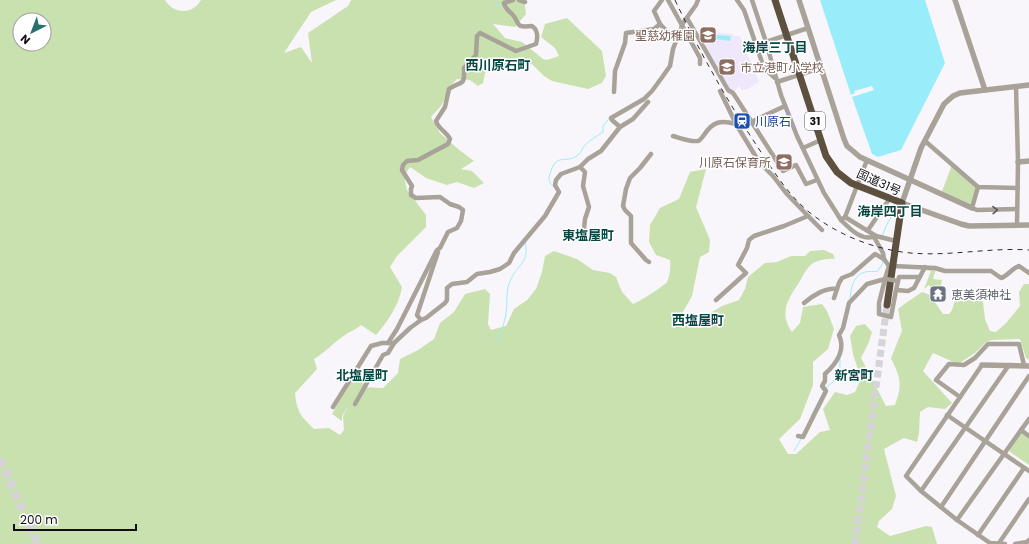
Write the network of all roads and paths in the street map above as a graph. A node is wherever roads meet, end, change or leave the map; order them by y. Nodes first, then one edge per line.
1 (513, 0) edge
2 (519, 0) edge
3 (662, 0) edge
4 (668, 0) edge
5 (698, 0) edge
6 (737, 0) edge
7 (752, 0) edge
8 (775, 0) edge
9 (799, 0) edge
10 (955, 0) edge
11 (504, 2) edge
12 (525, 2) dead end
13 (687, 18) junction
14 (660, 24) junction
15 (682, 26) junction
16 (808, 28) junction
17 (788, 36) junction
18 (676, 41) junction
19 (766, 42) junction
20 (700, 64) dead end
21 (820, 68) junction
22 (800, 76) junction
23 (776, 80) junction
24 (1029, 85) edge
25 (1016, 87) junction
26 (985, 90) junction
27 (720, 91) dead end
28 (614, 92) dead end
29 (648, 102) dead end
30 (785, 106) junction
31 (750, 122) junction
32 (736, 124) junction
33 (620, 128) junction
34 (673, 136) dead end
35 (821, 140) junction
36 (925, 141) junction
37 (802, 148) junction
38 (651, 154) dead end
39 (867, 160) junction
40 (1029, 161) edge
41 (1018, 162) junction
42 (580, 167) junction
43 (909, 179) junction
44 (817, 180) junction
45 (857, 186) junction
46 (978, 187) junction
47 (1018, 188) junction
48 (890, 198) junction
49 (902, 203) junction
50 (972, 208) junction
51 (1018, 209) junction
52 (808, 216) junction
53 (845, 217) junction
54 (841, 220) junction
55 (1017, 225) junction
56 (1029, 225) edge
57 (822, 230) dead end
58 (868, 230) junction
59 (878, 237) junction
60 (579, 238) dead end
61 (896, 241) junction
62 (440, 248) junction
63 (883, 259) junction
64 (649, 262) dead end
65 (893, 266) junction
66 (925, 267) junction
67 (1029, 273) edge
68 (920, 278) junction
69 (886, 279) junction
70 (898, 281) junction
71 (837, 289) junction
72 (896, 290) junction
73 (834, 298) dead end
74 (716, 300) dead end
75 (804, 303) dead end
76 (887, 305) tunnel mouth
77 (421, 320) junction
78 (388, 343) junction
79 (394, 343) junction
80 (982, 365) joint
81 (1009, 365) junction
82 (1027, 366) edge
83 (1029, 376) edge
84 (960, 397) junction
85 (355, 404) dead end
86 (333, 407) dead end
87 (947, 415) junction
88 (1029, 419) edge
89 (965, 427) junction
90 (1021, 430) junction
91 (800, 436) dead end
92 (1029, 436) edge
93 (985, 441) junction
94 (1004, 454) junction
95 (1024, 468) junction
96 (1029, 471) edge
97 (921, 491) junction
98 (1029, 499) edge
99 (941, 507) junction
100 (957, 520) junction
101 (978, 535) junction
102 (1029, 540) edge
103 (999, 543) edge
104 (1005, 544) edge
105 (1015, 544) edge

1 - 11 street
2 - 12 street
3 - 14 street
4 - 15 street
5 - 13 street
6 - 23 street
7 - 19 street
8 - 17 highway, 国道31号 / 31
9 - 16 street
10 - 26 street
11 - 62 street
13 - 15 street
13 - 31 street
14 - 18 street
14 - 28 street
15 - 18 street
15 - 20 street
16 - 17 street
16 - 21 street
17 - 19 street
17 - 22 highway, 国道31号 / 31
18 - 33 street
19 - 23 street
21 - 22 street
21 - 39 street
22 - 23 street
22 - 35 highway, 国道31号 / 31
23 - 30 street
24 - 25 street
25 - 26 street
25 - 41 street
26 - 36 street
27 - 32 street
29 - 33 street
30 - 31 street
30 - 37 street
31 - 44 street
32 - 34 street
32 - 52 street
33 - 42 street
35 - 37 street
35 - 45 highway, 国道31号 / 31
36 - 43 street
36 - 46 street
37 - 44 street
38 - 64 street
39 - 43 street
39 - 45 street
40 - 41 street
41 - 47 street
42 - 60 street
42 - 77 street
43 - 49 street
43 - 50 street
44 - 54 street
45 - 48 highway, 国道31号 / 31
45 - 53 street
46 - 47 street
46 - 50 street
47 - 51 street
48 - 49 highway, 国道31号 / 31
48 - 58 street
49 - 55 street
49 - 61 highway, 国道31号
50 -> 51 street
51 - 55 street
52 - 57 street
52 - 74 street
53 - 54 street
53 - 58 street
54 - 59 street
55 - 56 street
58 - 59 street
59 - 61 street
59 - 63 street
61 - 65 highway, 国道31号
62 - 77 street
62 - 78 street
63 - 69 street
63 - 71 street
65 - 66 street
65 - 76 highway, 国道31号
66 - 67 street
66 - 68 street
68 - 70 street
68 - 72 street
69 - 70 street, bridge
69 - 72 street
69 - 91 street
70 - 72 street
71 - 73 street
71 - 75 street
77 - 79 street
78 - 79 street
78 - 86 street
79 - 85 street
80 - 81 street
80 - 84 street
81 - 82 street
81 - 89 street
82 - 84 street
83 - 93 street
84 - 87 street
87 - 89 street
87 - 97 street
88 - 90 street
89 - 93 street
89 - 97 street
90 - 92 street
90 - 94 street
93 - 94 street
93 - 99 street
94 - 95 street
94 - 100 street
95 - 96 street
95 - 101 street
97 - 99 street
98 - 103 street
99 - 100 street
100 - 101 street
101 - 103 street
102 - 105 street
103 - 104 street

